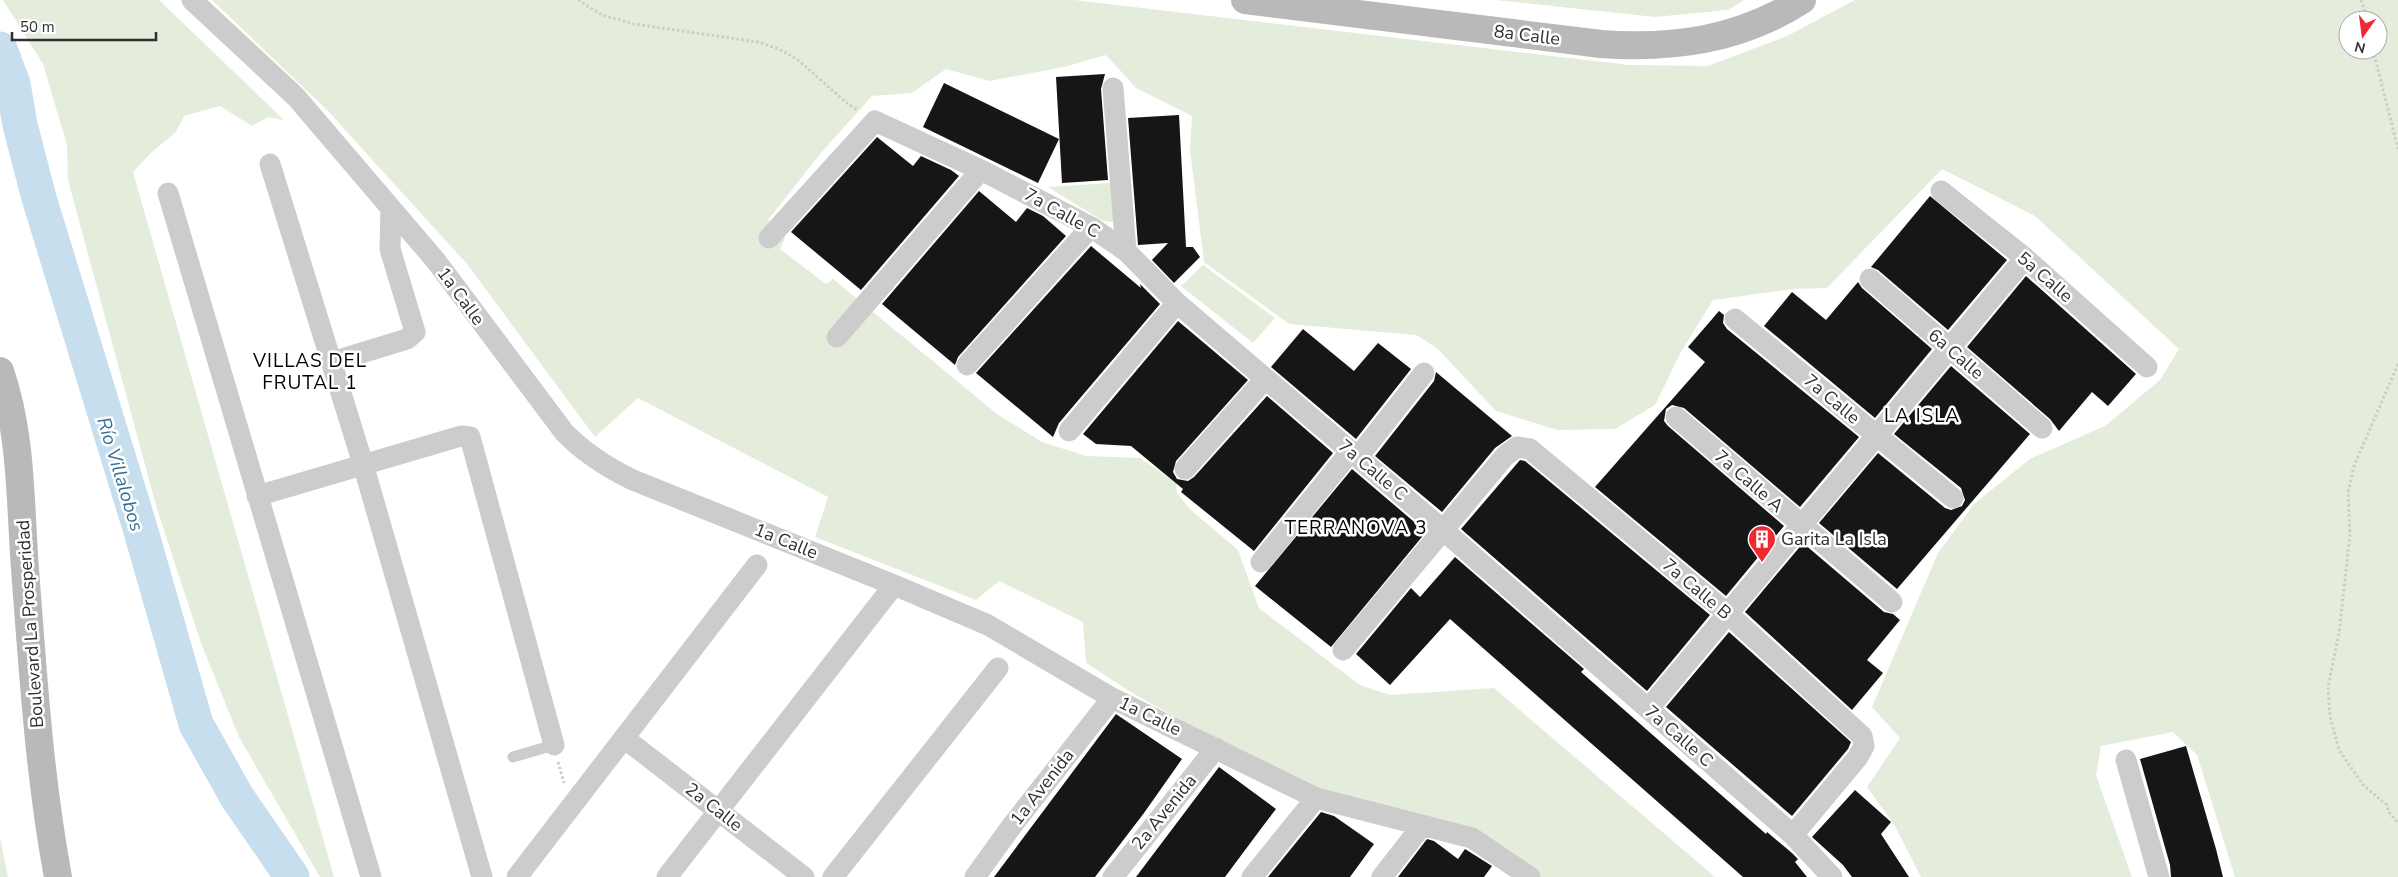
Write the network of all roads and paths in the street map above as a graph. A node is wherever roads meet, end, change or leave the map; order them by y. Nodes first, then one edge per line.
1 (192, 0) edge
2 (578, 0) edge
3 (1245, 0) edge
4 (1802, 0) edge
5 (2376, 60) edge
6 (1113, 88) dead end
7 (875, 121) junction
8 (2398, 149) edge
9 (270, 164) dead end
10 (981, 170) junction
11 (1941, 191) dead end
12 (168, 193) dead end
13 (391, 208) junction
14 (1091, 227) junction
15 (769, 238) dead end
16 (1126, 251) junction
17 (2025, 258) junction
18 (1870, 279) dead end
19 (1177, 303) junction
20 (1735, 319) dead end
21 (837, 337) dead end
22 (1950, 348) junction
23 (332, 362) junction
24 (2398, 364) edge
25 (967, 365) dead end
26 (2147, 366) dead end
27 (0, 371) edge
28 (1424, 373) dead end
29 (1265, 379) junction
30 (1676, 417) dead end
31 (2042, 428) dead end
32 (1069, 430) dead end
33 (1876, 436) junction
34 (1354, 454) junction
35 (363, 464) junction
36 (1185, 469) dead end
37 (257, 496) junction
38 (1953, 498) dead end
39 (1800, 525) junction
40 (1443, 530) junction
41 (1261, 562) dead end
42 (758, 565) dead end
43 (894, 585) junction
44 (1892, 602) dead end
45 (1726, 613) junction
46 (1343, 650) dead end
47 (998, 668) dead end
48 (1112, 698) junction
49 (1648, 710) junction
50 (624, 738) junction
51 (554, 745) junction
52 (1216, 748) junction
53 (513, 757) dead end
54 (2126, 760) dead end
55 (1316, 798) junction
56 (571, 809) junction
57 (720, 810) junction
58 (2398, 823) edge
59 (1421, 826) junction
60 (1793, 835) junction
61 (58, 877) edge
62 (371, 877) edge
63 (482, 877) edge
64 (518, 877) edge
65 (667, 877) edge
66 (804, 877) edge
67 (833, 877) edge
68 (975, 877) edge
69 (1113, 877) edge
70 (1252, 877) edge
71 (1382, 877) edge
72 (1530, 877) edge
73 (1832, 877) edge
74 (2159, 877) edge

1 - 13 street, 1a Calle
2 - 7 path
3 - 4 main road, 8a Calle
5 - 8 path
6 - 16 street
7 - 10 street, 7a Calle C
7 - 15 street
9 - 23 street
10 - 14 street, 7a Calle C
10 - 21 street
11 - 17 street, 5a Calle
12 - 37 street
13 - 23 street
13 - 43 street, 1a Calle
14 - 16 street, 7a Calle C
14 - 25 street
16 - 19 street, 7a Calle C
17 - 22 street
17 - 26 street, 5a Calle
18 - 22 street, 6a Calle
19 - 29 street, 7a Calle C
19 - 32 street
20 - 33 street, 7a Calle
22 - 31 street, 6a Calle
22 - 33 street
23 - 35 street
24 - 58 path
27 - 61 main road, Boulevard La Prosperidad
28 - 34 street
29 - 34 street, 7a Calle C
29 - 36 street
30 - 39 street, 7a Calle A
33 - 38 street, 7a Calle
33 - 39 street
34 - 40 street, 7a Calle C
34 - 41 street
35 - 37 street
35 - 51 street
35 - 63 street
37 - 62 street
39 - 44 street, 7a Calle A
39 - 45 street
40 - 45 street, 7a Calle B
40 - 46 street
40 - 49 street, 7a Calle C
42 - 50 street
43 - 48 street, 1a Calle
43 - 57 street
45 - 49 street
45 - 60 street, 7a Calle B
47 - 67 street
48 - 52 street, 1a Calle
48 - 68 street, 1a Avenida
49 - 60 street, 7a Calle C
50 - 56 street
50 - 57 street, 2a Calle
51 - 53 lane
51 - 56 path
52 - 55 street, 1a Calle
52 - 69 street, 2a Avenida
54 - 74 street
55 - 59 street, 1a Calle
55 - 70 street
56 - 64 street
57 - 65 street
57 - 66 street, 2a Calle
59 - 71 street
59 - 72 street, 1a Calle
60 - 73 street, 7a Calle C

